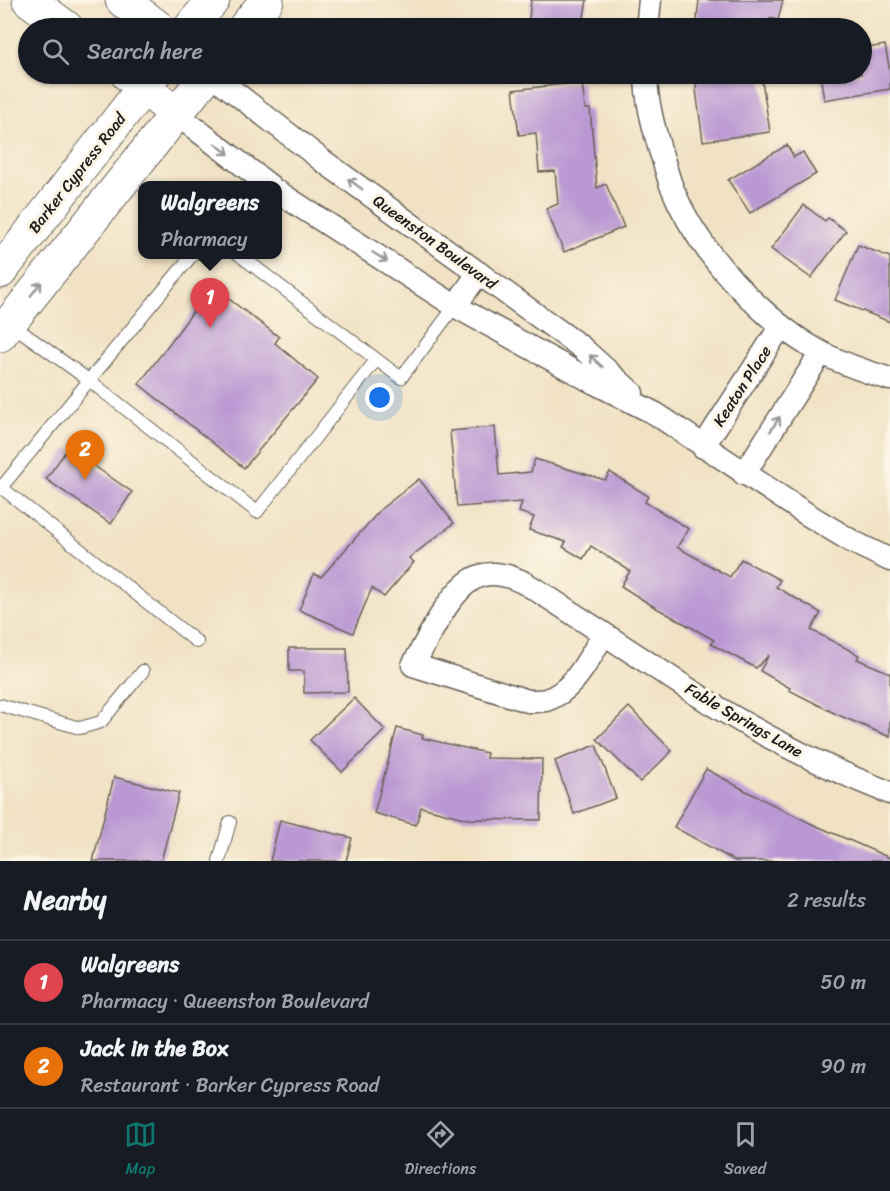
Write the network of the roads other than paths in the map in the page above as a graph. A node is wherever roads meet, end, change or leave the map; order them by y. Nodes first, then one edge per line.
1 (29, 0) edge
2 (122, 0) edge
3 (213, 0) edge
4 (267, 0) edge
5 (650, 0) edge
6 (53, 18) edge
7 (146, 18) edge
8 (198, 18) edge
9 (252, 18) edge
10 (648, 18) edge
11 (138, 84) edge
12 (148, 84) edge
13 (200, 84) edge
14 (222, 84) edge
15 (646, 84) edge
16 (175, 113) junction
17 (263, 181) edge
18 (282, 195) edge
19 (190, 259) edge
20 (243, 259) edge
21 (0, 272) edge
22 (479, 273) junction
23 (456, 306) junction
24 (781, 326) junction
25 (5, 329) edge
26 (811, 347) junction
27 (376, 360) junction
28 (890, 379) edge
29 (90, 381) junction
30 (656, 414) junction
31 (703, 447) junction
32 (744, 474) junction
33 (1, 489) edge
34 (890, 560) edge
35 (604, 634) junction
36 (197, 642) dead end
37 (143, 670) dead end
38 (0, 705) edge
39 (890, 793) edge
40 (230, 822) dead end
41 (219, 861) edge

1 - 6 main road
2 - 7 main road
3 - 8 main road
4 - 9 main road
5 - 10 street
11 - 21 main road, Barker Cypress Road
12 - 16 main road
13 - 16 main road
22 -> 14 street, Queenston Boulevard
15 - 24 street
16 -> 17 street
25 -> 16 main road
18 -> 23 street, Queenston Boulevard
19 - 29 lane
20 - 27 lane
22 - 23 street
30 -> 22 street, Queenston Boulevard
23 - 27 lane
23 - 30 street, Queenston Boulevard
24 - 26 street
24 - 31 street, Keaton Place
25 - 29 lane
26 - 28 street
32 -> 26 street
27 - 29 lane
29 - 33 lane
30 - 31 street, Queenston Boulevard
31 - 32 street, Queenston Boulevard
32 - 34 street, Queenston Boulevard
33 - 36 lane
35 - 35 street, Fable Springs Lane
35 - 39 street, Fable Springs Lane
37 - 38 lane
40 - 41 lane

